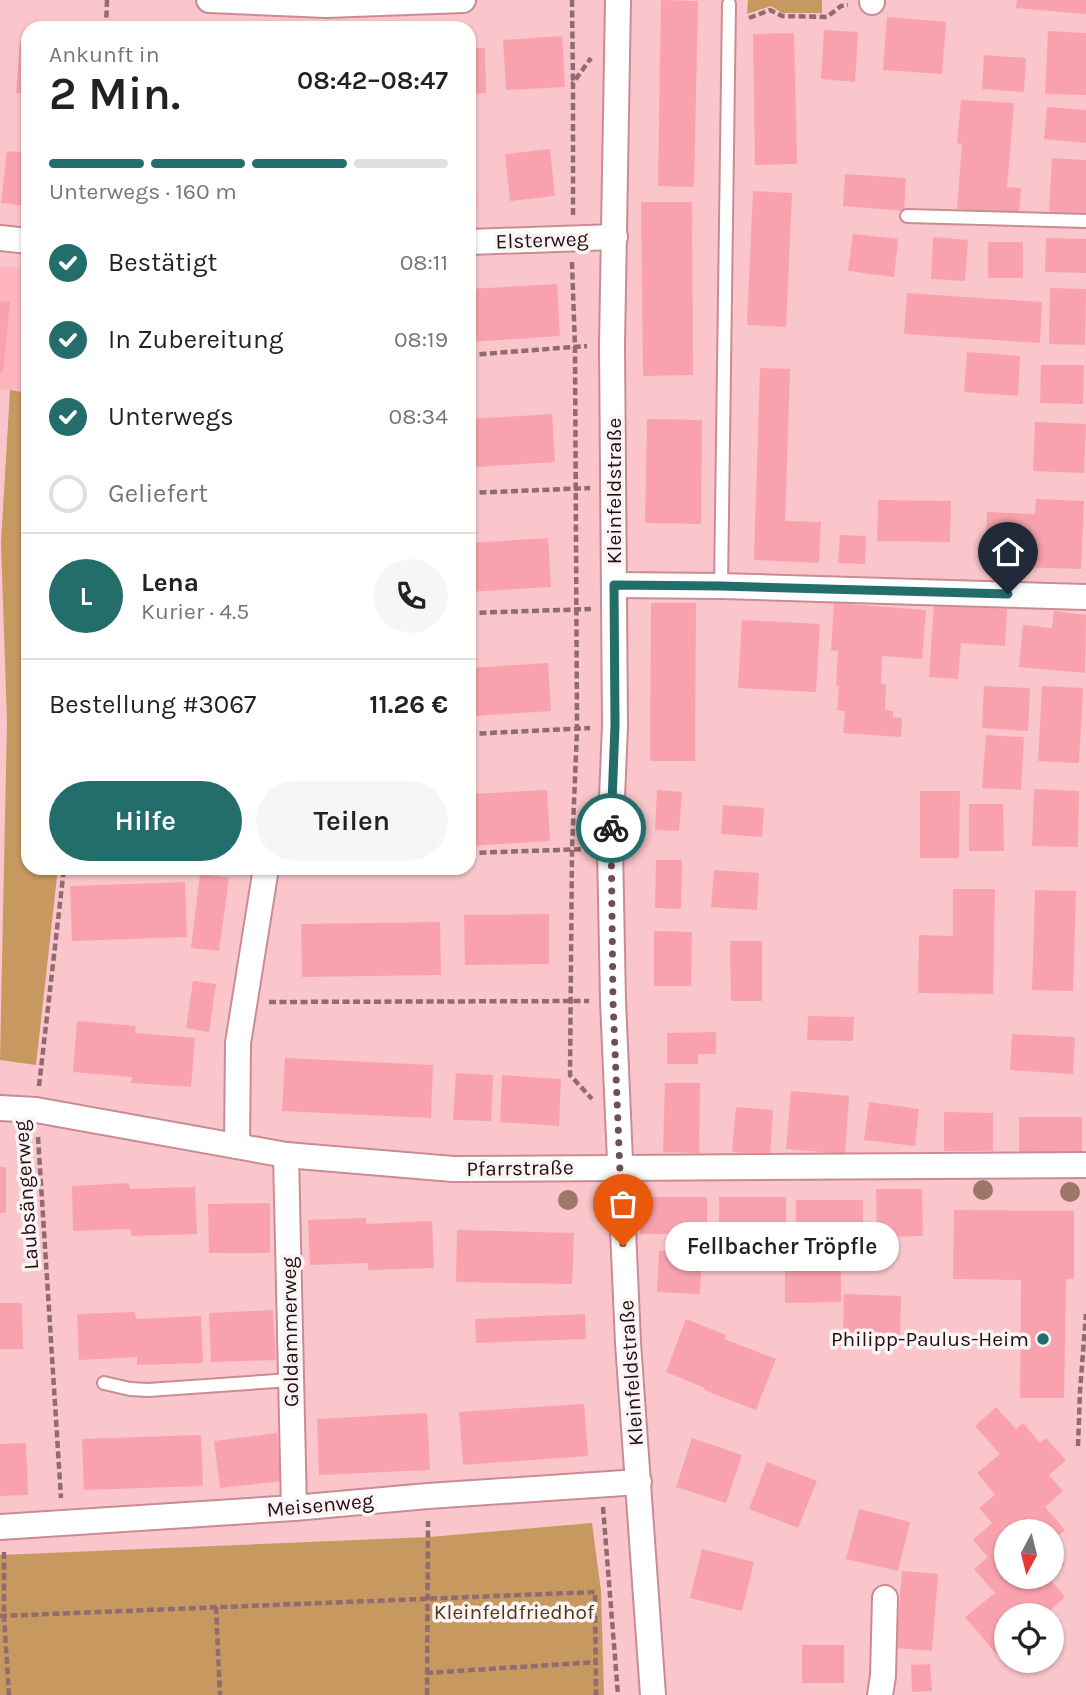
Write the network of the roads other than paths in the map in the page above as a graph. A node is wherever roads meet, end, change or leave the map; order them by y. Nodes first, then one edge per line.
1 (209, 0) edge
2 (463, 0) edge
3 (618, 0) edge
4 (729, 4) dead end
5 (907, 216) dead end
6 (1086, 221) edge
7 (615, 237) junction
8 (0, 238) edge
9 (21, 240) edge
10 (476, 242) edge
11 (720, 586) junction
12 (614, 597) junction
13 (1086, 597) edge
14 (265, 875) edge
15 (0, 1108) edge
16 (237, 1146) junction
17 (285, 1155) junction
18 (1086, 1165) edge
19 (619, 1167) junction
20 (291, 1380) junction
21 (104, 1383) dead end
22 (639, 1482) junction
23 (294, 1508) junction
24 (0, 1527) edge
25 (884, 1598) dead end
26 (653, 1695) edge
27 (880, 1695) edge

1 - 2 street
3 - 7 street, Kleinfeldstraße
4 - 11 lane
5 - 6 lane
7 - 10 street, Elsterweg
7 - 12 street, Kleinfeldstraße
8 - 9 street
11 - 12 street
11 - 13 street
12 - 19 street, Kleinfeldstraße
14 - 16 street
15 - 16 street, Pfarrstraße
16 - 17 street, Pfarrstraße
17 - 19 street, Pfarrstraße
17 - 20 street, Goldammerweg
18 - 19 street, Pfarrstraße
19 - 22 street, Kleinfeldstraße
20 - 21 lane
20 - 23 street, Goldammerweg
22 - 23 street, Meisenweg
22 - 26 street, Kleinfeldstraße
23 - 24 street, Meisenweg
25 - 27 street

